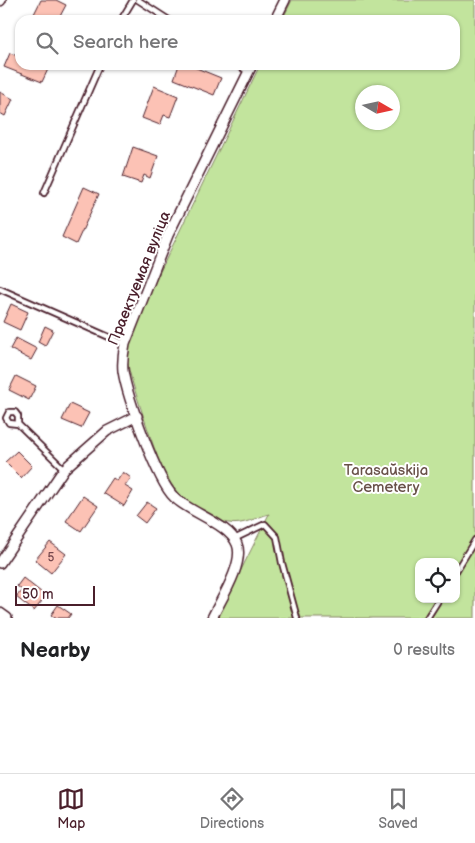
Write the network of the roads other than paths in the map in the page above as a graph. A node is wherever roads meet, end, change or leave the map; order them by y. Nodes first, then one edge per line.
1 (133, 0) edge
2 (138, 0) edge
3 (285, 0) edge
4 (124, 15) edge
5 (161, 15) edge
6 (278, 15) edge
7 (98, 70) edge
8 (249, 70) edge
9 (44, 193) dead end
10 (0, 289) edge
11 (125, 344) junction
12 (137, 416) junction
13 (18, 424) dead end
14 (64, 468) junction
15 (234, 539) junction
16 (475, 540) edge
17 (0, 563) edge
18 (460, 564) edge
19 (436, 603) edge
20 (0, 613) edge
21 (7, 618) edge
22 (212, 618) edge
23 (297, 618) edge
24 (427, 618) edge

1 - 4 lane
2 - 5 lane
3 - 6 street
7 - 9 lane
8 - 11 street, Праектуемая вуліца
10 - 11 lane
11 - 12 street, Праектуемая вуліца
12 - 14 street
12 - 15 street, Праектуемая вуліца
13 - 14 lane
14 - 17 street
15 - 22 street
15 - 23 lane
16 - 18 lane
19 - 24 lane
20 - 21 street

